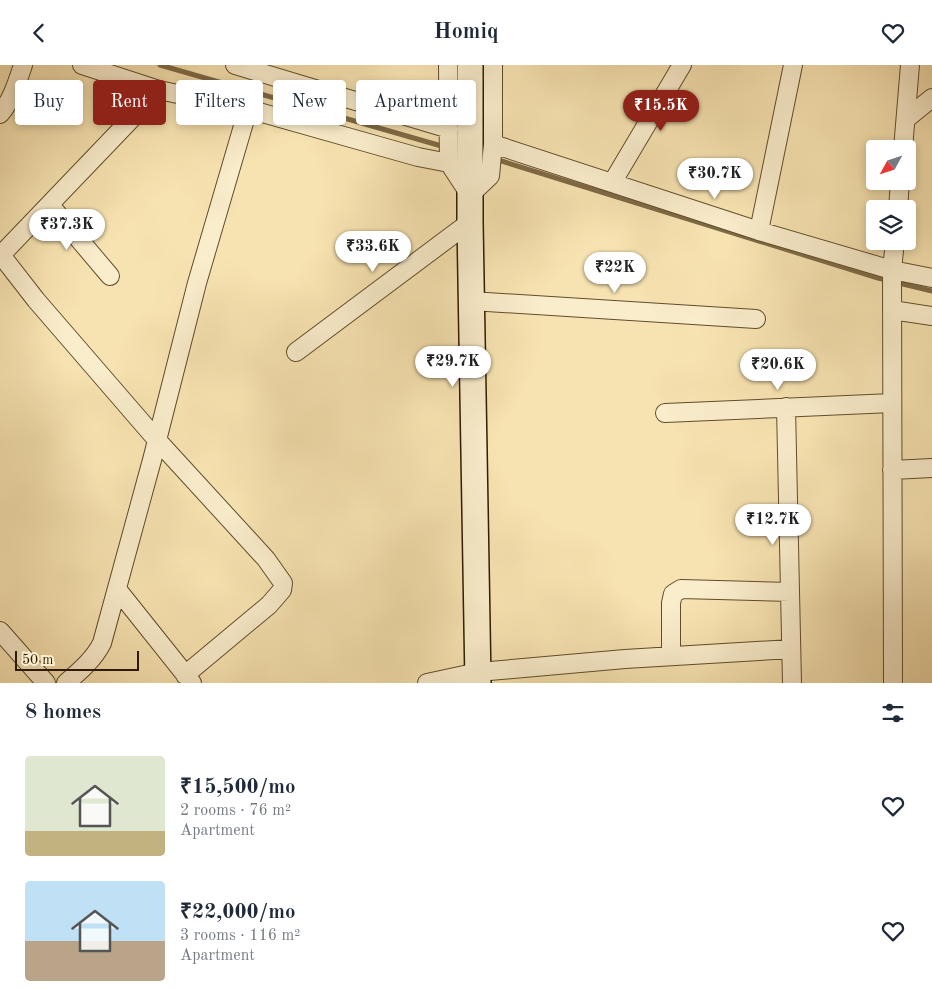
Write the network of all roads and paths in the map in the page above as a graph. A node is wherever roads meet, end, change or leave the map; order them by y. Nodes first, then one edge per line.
1 (22, 65) edge
2 (82, 65) edge
3 (235, 65) edge
4 (448, 65) edge
5 (470, 65) edge
6 (493, 65) edge
7 (682, 65) edge
8 (793, 65) edge
9 (910, 65) edge
10 (128, 80) edge
11 (932, 98) edge
12 (263, 113) edge
13 (0, 114) edge
14 (906, 119) junction
15 (126, 125) edge
16 (243, 125) edge
17 (904, 140) edge
18 (449, 147) junction
19 (492, 153) junction
20 (612, 183) junction
21 (470, 195) junction
22 (50, 205) junction
23 (470, 221) junction
24 (759, 231) junction
25 (894, 250) edge
26 (893, 273) junction
27 (110, 276) dead end
28 (932, 278) edge
29 (471, 301) junction
30 (892, 303) junction
31 (932, 316) edge
32 (756, 319) dead end
33 (296, 352) dead end
34 (892, 403) junction
35 (786, 407) junction
36 (665, 413) dead end
37 (157, 440) junction
38 (932, 467) edge
39 (892, 470) junction
40 (117, 589) junction
41 (790, 592) junction
42 (0, 631) edge
43 (791, 649) junction
44 (671, 656) junction
45 (478, 677) edge
46 (188, 679) edge
47 (46, 683) edge
48 (66, 683) edge
49 (427, 683) edge
50 (792, 683) edge
51 (892, 683) edge

1 - 13 street
2 - 10 street
3 - 18 street
4 - 18 street
5 - 21 street
6 - 19 street
7 - 20 street
8 - 24 street
9 - 14 street
11 - 14 street
12 - 18 street
14 - 17 street
15 - 22 street
16 - 37 street
18 - 21 street
19 - 20 street
19 - 21 street
20 - 24 street
21 - 23 street
22 - 27 street
22 - 37 street
23 - 29 street
23 - 33 street
24 - 26 street
25 - 26 street
26 - 28 street
26 - 30 street
29 - 32 street
29 - 45 street
30 - 31 street
30 - 34 street
34 - 35 street
34 - 39 street
35 - 36 street
35 - 41 street
37 - 40 street
37 - 46 street
38 - 39 street
39 - 51 street
40 - 46 street
40 - 48 street
41 - 43 street
41 - 44 street
42 - 47 street
43 - 44 street
43 - 50 street
44 - 45 street
45 - 49 street

